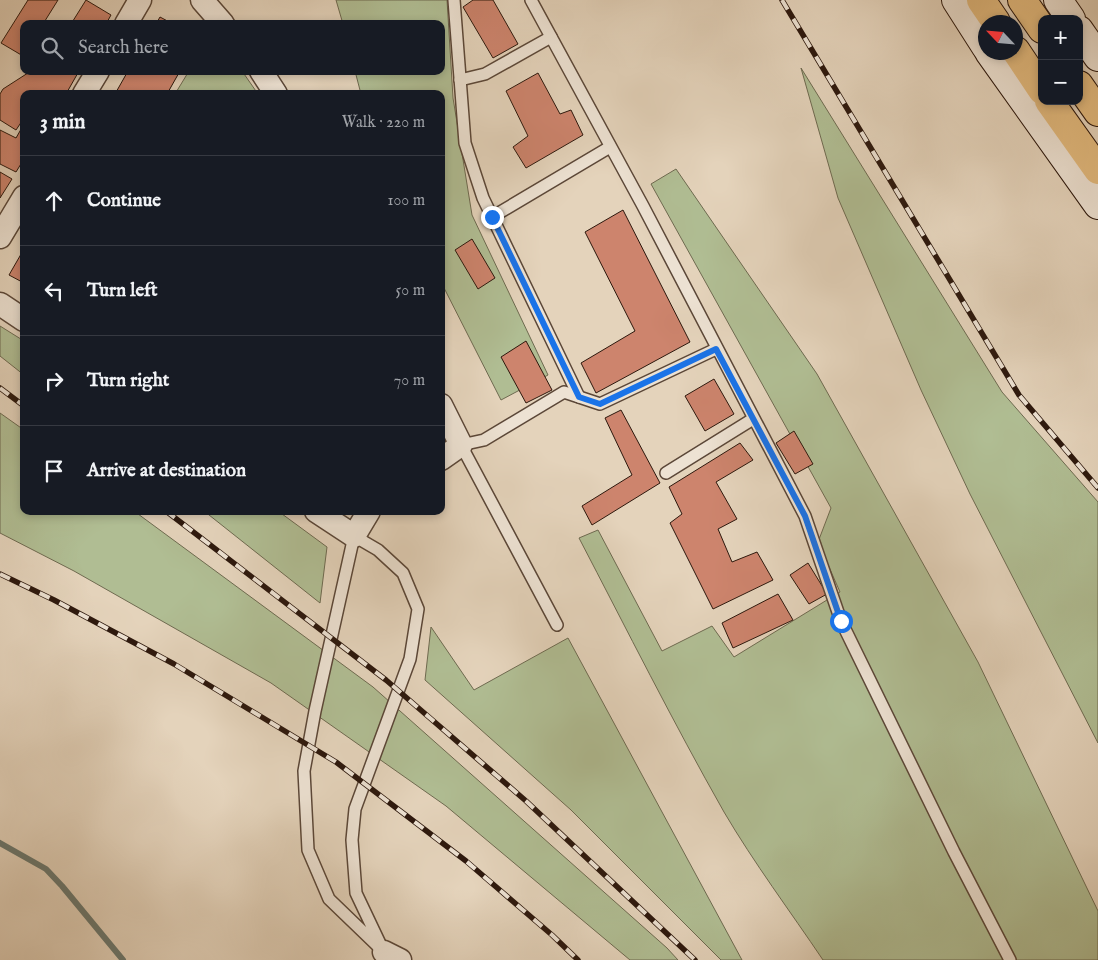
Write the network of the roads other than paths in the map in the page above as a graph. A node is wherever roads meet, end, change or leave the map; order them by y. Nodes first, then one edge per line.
1 (202, 0) edge
2 (454, 0) edge
3 (531, 0) edge
4 (956, 0) edge
5 (981, 0) edge
6 (1022, 0) edge
7 (1058, 0) edge
8 (138, 1) edge
9 (991, 15) edge
10 (1068, 15) edge
11 (128, 20) edge
12 (220, 20) edge
13 (1038, 23) edge
14 (978, 34) edge
15 (1083, 36) edge
16 (551, 37) junction
17 (1098, 57) edge
18 (995, 60) edge
19 (1022, 60) edge
20 (96, 75) edge
21 (264, 75) edge
22 (460, 80) junction
23 (1038, 84) edge
24 (86, 90) edge
25 (273, 90) edge
26 (1083, 90) edge
27 (1052, 105) edge
28 (1098, 112) edge
29 (610, 147) junction
30 (1098, 170) edge
31 (20, 203) edge
32 (1098, 205) edge
33 (492, 217) junction
34 (3, 226) edge
35 (0, 304) edge
36 (20, 317) edge
37 (716, 349) junction
38 (579, 397) junction
39 (445, 413) edge
40 (753, 419) junction
41 (461, 445) junction
42 (445, 456) edge
43 (666, 473) dead end
44 (322, 515) edge
45 (367, 515) edge
46 (354, 536) junction
47 (557, 625) dead end
48 (392, 956) edge
49 (1010, 960) edge

1 - 12 street
2 - 22 lane
3 - 16 lane
4 - 14 main road
5 - 9 highway
6 - 13 highway
7 - 10 main road
8 - 11 street
15 - 17 main road
16 - 22 lane
16 - 29 lane
18 - 32 main road
19 - 23 highway
20 - 24 street
21 - 25 street
22 - 33 lane
26 - 28 highway
27 - 30 highway
29 - 33 lane
29 - 37 lane
31 - 34 street
33 - 38 lane
35 - 36 street
37 - 38 lane
37 - 40 lane
38 - 41 lane
39 - 41 street
40 - 43 lane
40 - 49 lane
41 - 42 street
41 - 47 lane
44 - 46 street
45 - 46 street
46 - 48 lane
46 - 48 lane

